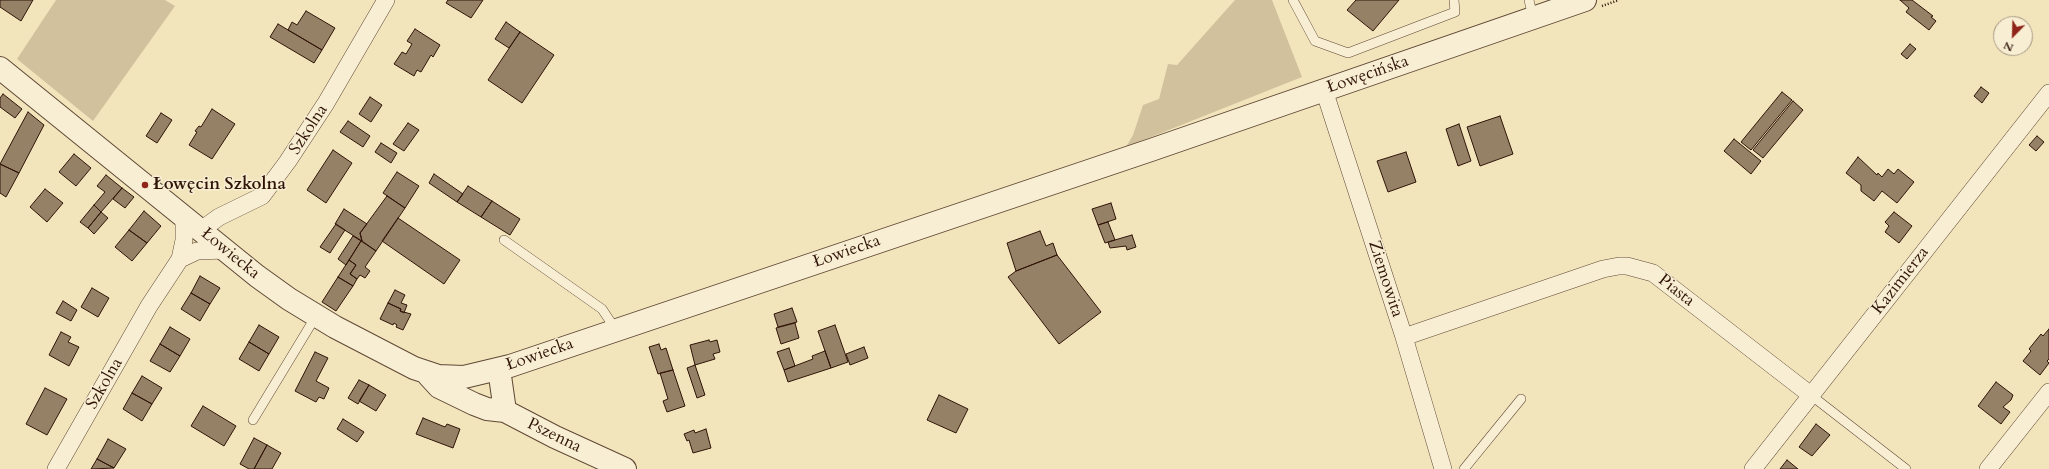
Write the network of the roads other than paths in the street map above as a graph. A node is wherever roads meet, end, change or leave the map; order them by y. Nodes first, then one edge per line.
1 (386, 0) edge
2 (1293, 0) edge
3 (1454, 0) edge
4 (1585, 0) edge
5 (1531, 9) edge
6 (0, 68) edge
7 (1324, 90) junction
8 (2049, 93) edge
9 (1151, 150) joint
10 (184, 216) junction
11 (201, 230) junction
12 (504, 240) dead end
13 (226, 250) junction
14 (180, 259) junction
15 (316, 316) junction
16 (616, 330) junction
17 (1404, 337) junction
18 (489, 372) junction
19 (426, 373) junction
20 (2049, 392) edge
21 (1812, 396) junction
22 (1521, 399) dead end
23 (496, 410) junction
24 (253, 420) dead end
25 (56, 469) edge
26 (625, 469) edge
27 (1443, 469) edge
28 (1464, 469) edge
29 (1753, 469) edge
30 (1906, 469) edge
31 (1988, 469) edge

1 - 11 street, Szkolna
2 - 3 lane
4 - 5 street, Łowęcińska
5 - 7 street, Łowęcińska
6 - 10 street, Łowiecka
7 - 9 street, Łowęcińska
7 - 17 street, Ziemowita
8 - 21 street, Kazimierza
9 - 16 street, Łowiecka
10 - 11 street, Łowiecka
10 - 14 street, Szkolna
11 - 13 street, Łowiecka
12 - 16 lane
13 - 14 street
13 - 15 street, Łowiecka
14 - 25 street, Szkolna
15 - 19 street, Łowiecka
15 - 24 lane
16 - 18 street, Łowiecka
17 - 21 street, Piasta
17 - 27 street, Ziemowita
18 - 19 street, Łowiecka
18 - 23 street
19 - 23 street, Pszenna
20 - 31 street
21 - 29 street, Kazimierza
21 - 30 lane, Piasta
22 - 28 lane
23 - 26 street, Pszenna

